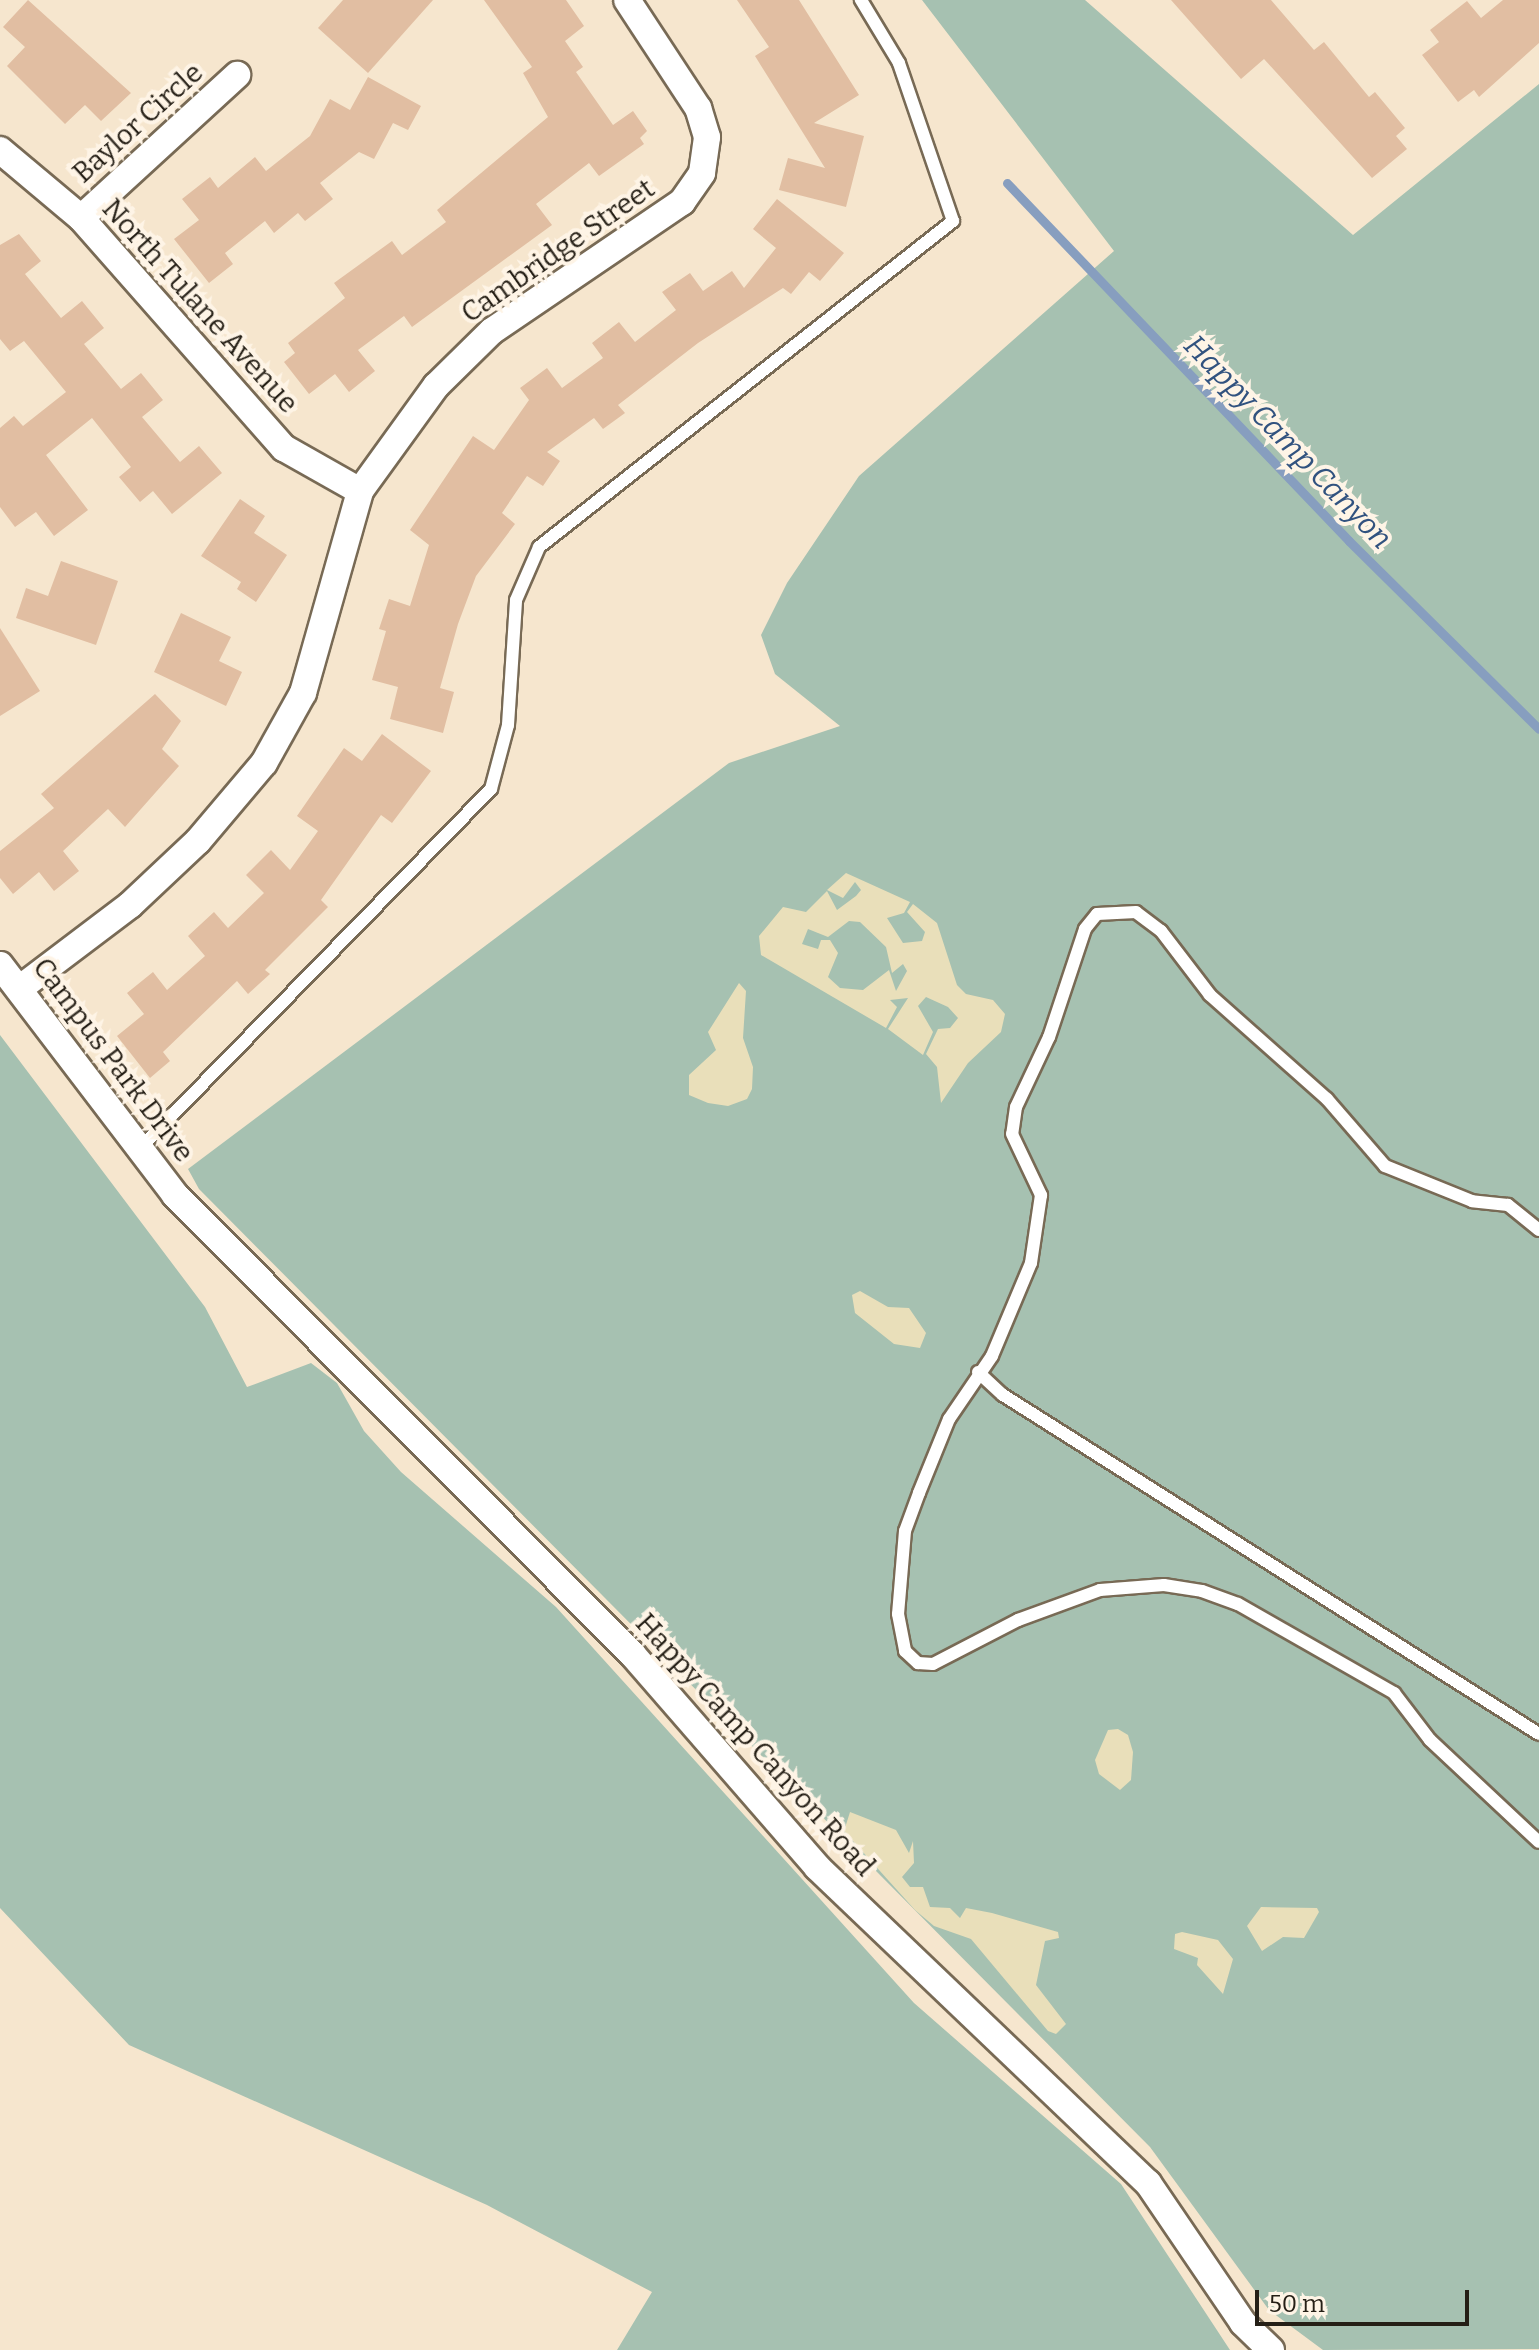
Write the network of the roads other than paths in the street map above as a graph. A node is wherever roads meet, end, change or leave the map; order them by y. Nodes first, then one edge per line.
1 (627, 0) edge
2 (861, 0) edge
3 (237, 75) dead end
4 (0, 150) edge
5 (81, 218) junction
6 (360, 491) junction
7 (0, 965) edge
8 (19, 989) junction
9 (140, 1148) junction
10 (175, 1195) joint
11 (1539, 1230) edge
12 (978, 1372) junction
13 (1539, 1734) edge
14 (1539, 1842) edge
15 (1271, 2350) edge

1 - 6 street, Cambridge Street
2 - 9 lane
3 - 5 street, Baylor Circle
4 - 5 street, North Tulane Avenue
5 - 6 street, North Tulane Avenue
6 - 8 street, Cambridge Street
7 - 8 street, Campus Park Drive
8 - 9 street, Campus Park Drive
9 - 10 street, Campus Park Drive
10 - 15 street, Happy Camp Canyon Road
11 - 12 lane
12 - 13 lane
12 - 14 lane

